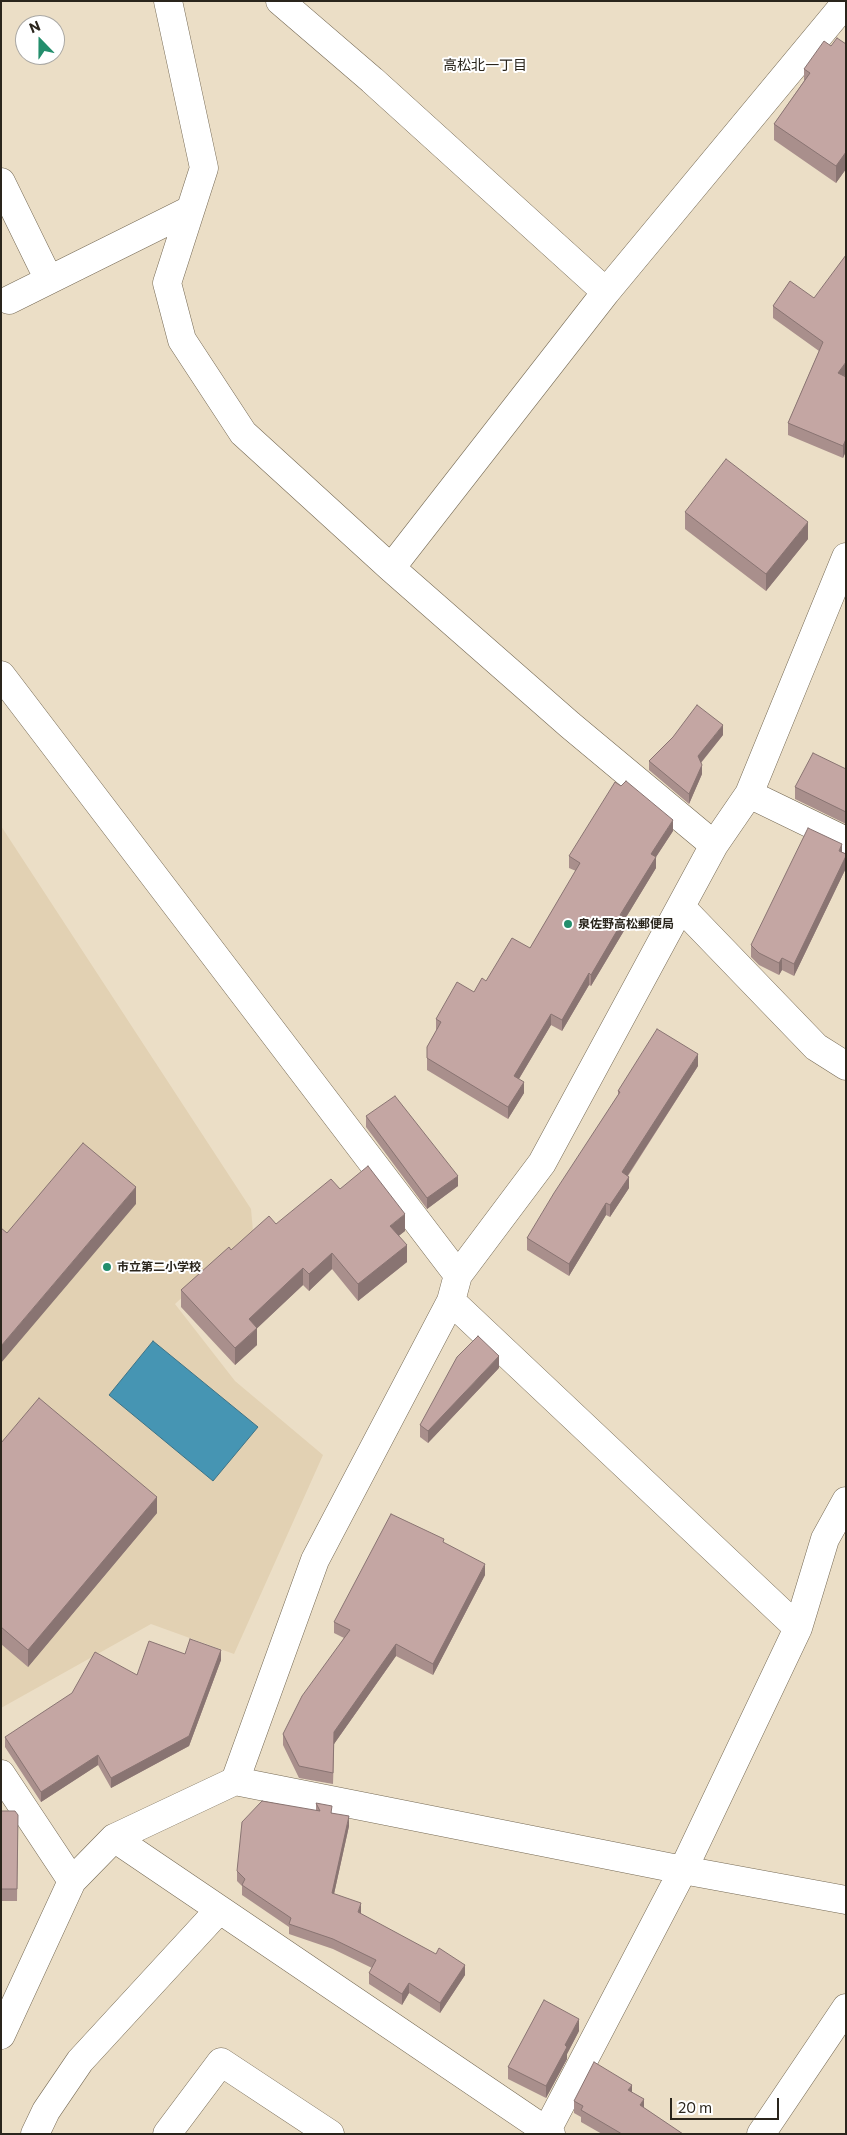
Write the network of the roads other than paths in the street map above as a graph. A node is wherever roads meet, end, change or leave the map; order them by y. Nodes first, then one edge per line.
1 (168, 1) edge
2 (280, 1) edge
3 (843, 4) edge
4 (1, 182) edge
5 (190, 210) junction
6 (49, 280) junction
7 (606, 292) junction
8 (9, 300) dead end
9 (846, 557) edge
10 (391, 568) junction
11 (1, 674) edge
12 (749, 794) junction
13 (846, 842) edge
14 (714, 845) junction
15 (681, 907) junction
16 (846, 1066) edge
17 (458, 1275) junction
18 (451, 1301) junction
19 (846, 1501) edge
20 (798, 1628) junction
21 (1, 1774) edge
22 (235, 1781) junction
23 (114, 1838) junction
24 (683, 1870) junction
25 (72, 1881) junction
26 (846, 1900) edge
27 (219, 1910) junction
28 (846, 2008) edge
29 (1, 2035) edge
30 (547, 2133) edge
31 (35, 2134) edge
32 (167, 2134) edge
33 (330, 2134) edge
34 (761, 2134) edge

1 - 5 street
2 - 7 street
3 - 7 street
4 - 6 street
5 - 6 street
5 - 10 street
6 - 8 street
7 - 10 street
9 - 12 street
10 - 14 street
11 - 17 street
12 - 13 street
12 - 14 street
14 - 15 street
15 - 16 street
15 - 17 street
17 - 18 street
18 - 20 street
18 - 22 street
19 - 20 street
20 - 24 street
21 - 25 street
22 - 23 street
22 - 24 street
23 - 25 street
23 - 27 street
24 - 26 street
24 - 30 street
25 - 29 street
27 - 30 street
27 - 31 street
28 - 34 street
32 - 33 street

